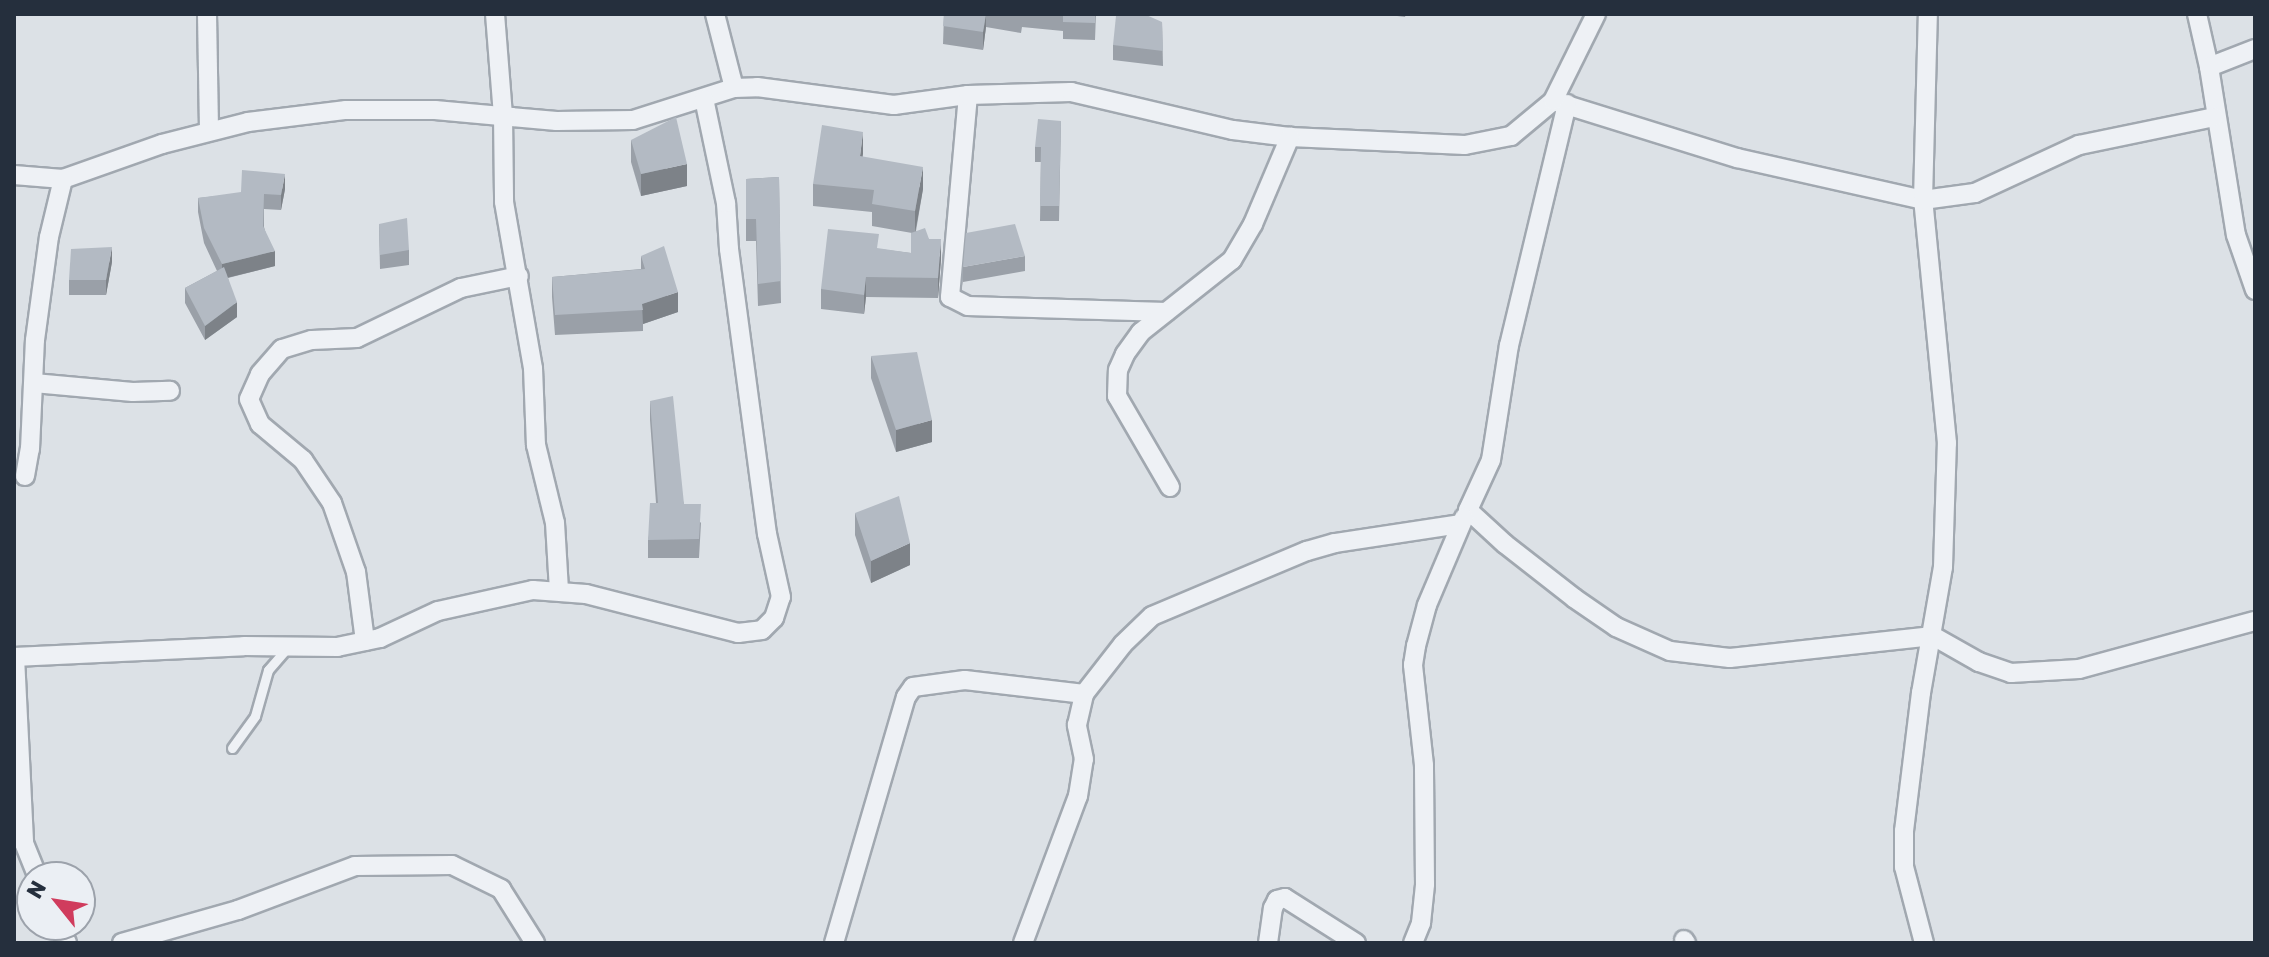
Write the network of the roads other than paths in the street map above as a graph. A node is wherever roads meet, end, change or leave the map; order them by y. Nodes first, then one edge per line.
1 (207, 14) edge
2 (495, 14) edge
3 (715, 14) edge
4 (1596, 14) edge
5 (1928, 14) edge
6 (2197, 14) edge
7 (2255, 49) edge
8 (2209, 67) junction
9 (734, 88) junction
10 (968, 95) junction
11 (704, 99) junction
12 (1560, 103) junction
13 (503, 115) junction
14 (2214, 117) junction
15 (209, 130) junction
16 (1290, 137) junction
17 (14, 175) edge
18 (63, 179) junction
19 (1923, 200) junction
20 (519, 276) junction
21 (2255, 290) edge
22 (1166, 312) junction
23 (34, 383) junction
24 (170, 391) dead end
25 (25, 476) dead end
26 (1170, 487) dead end
27 (1465, 517) junction
28 (559, 591) junction
29 (2255, 621) edge
30 (1933, 636) junction
31 (365, 641) junction
32 (288, 647) junction
33 (14, 657) edge
34 (1084, 694) junction
35 (232, 748) dead end
36 (31, 861) edge
37 (122, 943) edge
38 (535, 943) edge
39 (834, 943) edge
40 (1023, 943) edge
41 (1268, 943) edge
42 (1356, 943) edge
43 (1413, 943) edge
44 (1924, 943) edge

1 - 15 street
2 - 13 street
3 - 9 street
4 - 12 street
5 - 19 street
6 - 8 street
7 - 8 street
8 - 14 street
9 - 10 street
9 - 11 street
10 - 16 street
10 - 22 street
11 - 13 street
11 - 28 street
12 - 16 street
12 - 19 street
12 - 27 street
13 - 15 street
13 - 20 street
14 - 19 street
14 - 21 street
15 - 18 street
16 - 22 street
17 - 18 street
18 - 23 street
19 - 30 street
20 - 28 street
20 - 31 street
22 - 26 street
23 - 24 street
23 - 25 street
27 - 30 street
27 - 34 street
27 - 43 street
28 - 31 street
29 - 30 street
30 - 44 street
31 - 32 street
32 - 33 street
32 - 35 lane
33 - 36 street
34 - 39 street
34 - 40 street
37 - 38 street
41 - 42 street

